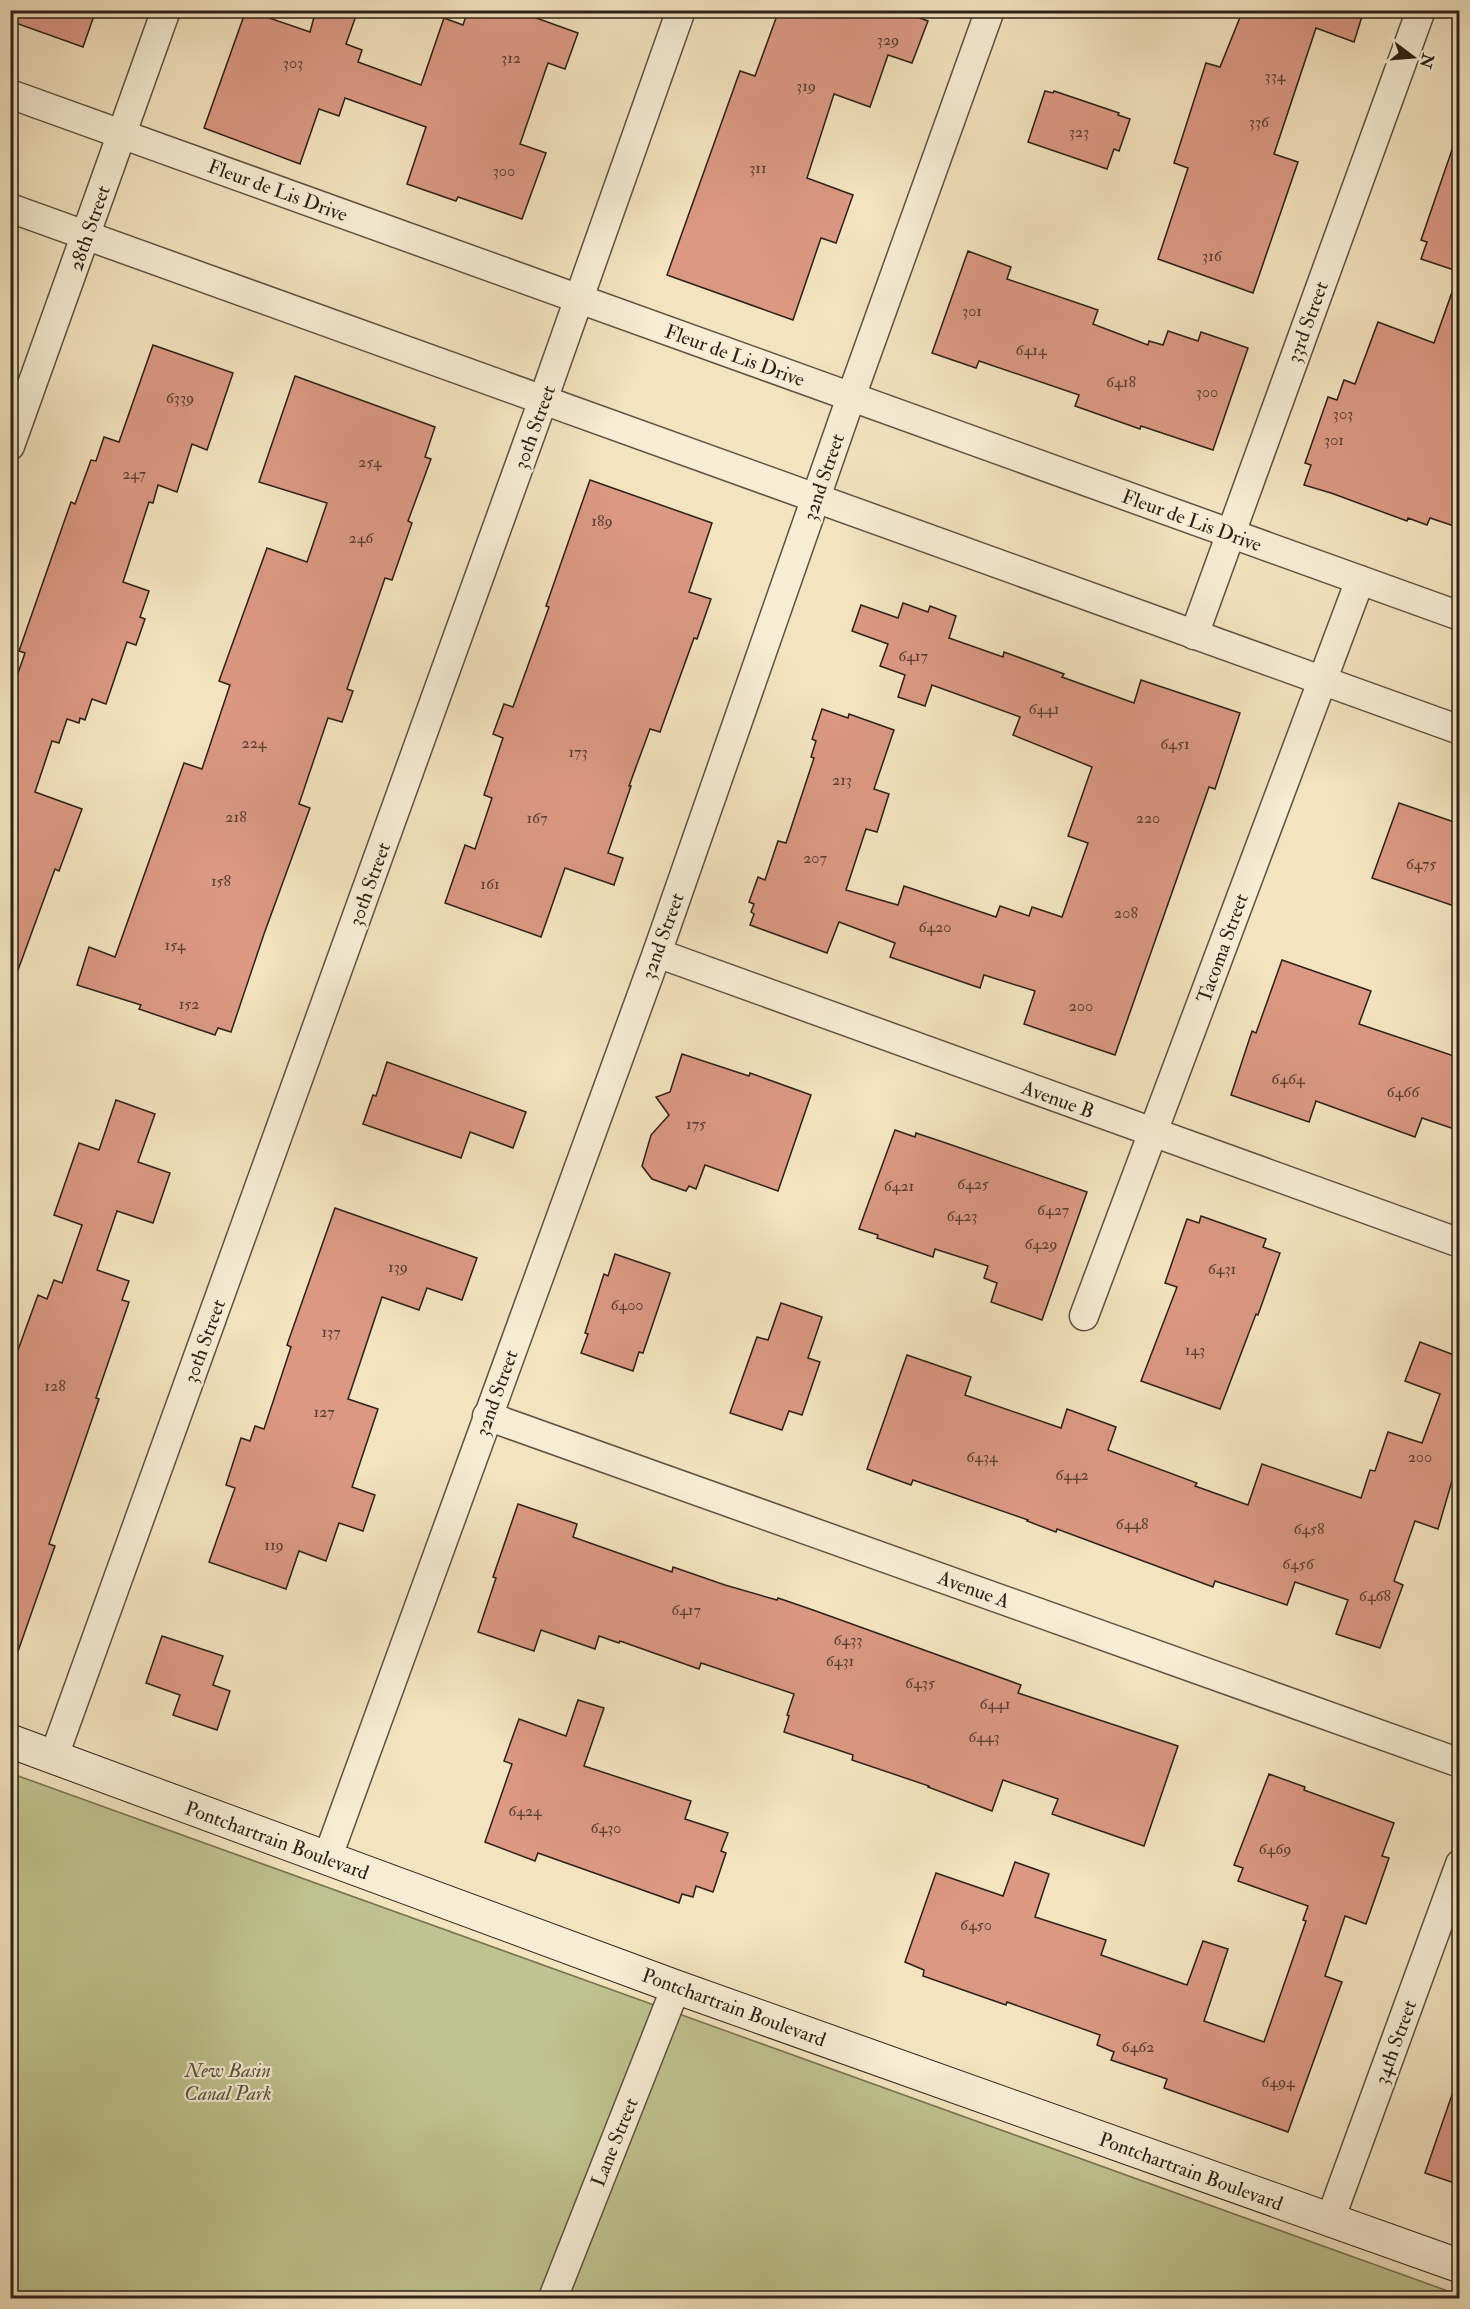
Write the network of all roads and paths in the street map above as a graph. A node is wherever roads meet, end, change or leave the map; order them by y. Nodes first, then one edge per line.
1 (166, 10) edge
2 (681, 10) edge
3 (990, 10) edge
4 (1421, 10) edge
5 (10, 94) edge
6 (122, 134) junction
7 (10, 208) edge
8 (87, 235) junction
9 (579, 300) junction
10 (852, 397) junction
11 (543, 399) junction
12 (10, 446) edge
13 (816, 498) junction
14 (1231, 533) junction
15 (1360, 580) junction
16 (1460, 616) edge
17 (1194, 634) junction
18 (1321, 680) junction
19 (1460, 730) edge
20 (657, 953) junction
21 (1154, 1134) junction
22 (1460, 1243) edge
23 (1084, 1316) dead end
24 (487, 1416) junction
25 (10, 1741) edge
26 (54, 1756) junction
27 (1460, 1763) edge
28 (327, 1859) junction
29 (1460, 1864) edge
30 (676, 1986) junction
31 (1330, 2220) junction
32 (1460, 2266) edge
33 (553, 2298) edge

1 - 6 street, 28th Street
2 - 9 street, 30th Street
3 - 10 street, 32nd Street
4 - 14 street, 33rd Street
5 - 6 street, Fleur de Lis Drive
6 - 8 street, 28th Street
6 - 9 street, Fleur de Lis Drive
7 - 8 street
8 - 11 street
8 - 12 street, 28th Street
9 - 10 street, Fleur de Lis Drive
9 - 11 street, 30th Street
10 - 13 street, 32nd Street
10 - 14 street, Fleur de Lis Drive
11 - 13 street
11 - 26 street, 30th Street
13 - 17 street
13 - 20 street, 32nd Street
14 - 15 street, Fleur de Lis Drive
14 - 17 street, 33rd Street
15 - 16 street, Fleur de Lis Drive
15 - 18 street, Tacoma Street
17 - 18 street
18 - 19 street
18 - 21 street, Tacoma Street
20 - 21 street, Avenue B
20 - 24 street, 32nd Street
21 - 22 street, Avenue B
21 - 23 street, Tacoma Street
24 - 27 street, Avenue A
24 - 28 street, 32nd Street
25 - 26 main road, Pontchartrain Boulevard
26 - 28 main road, Pontchartrain Boulevard
28 - 30 main road, Pontchartrain Boulevard
29 - 31 street, 34th Street
30 - 31 main road, Pontchartrain Boulevard
30 - 33 street, Lane Street
31 - 32 main road, Pontchartrain Boulevard

